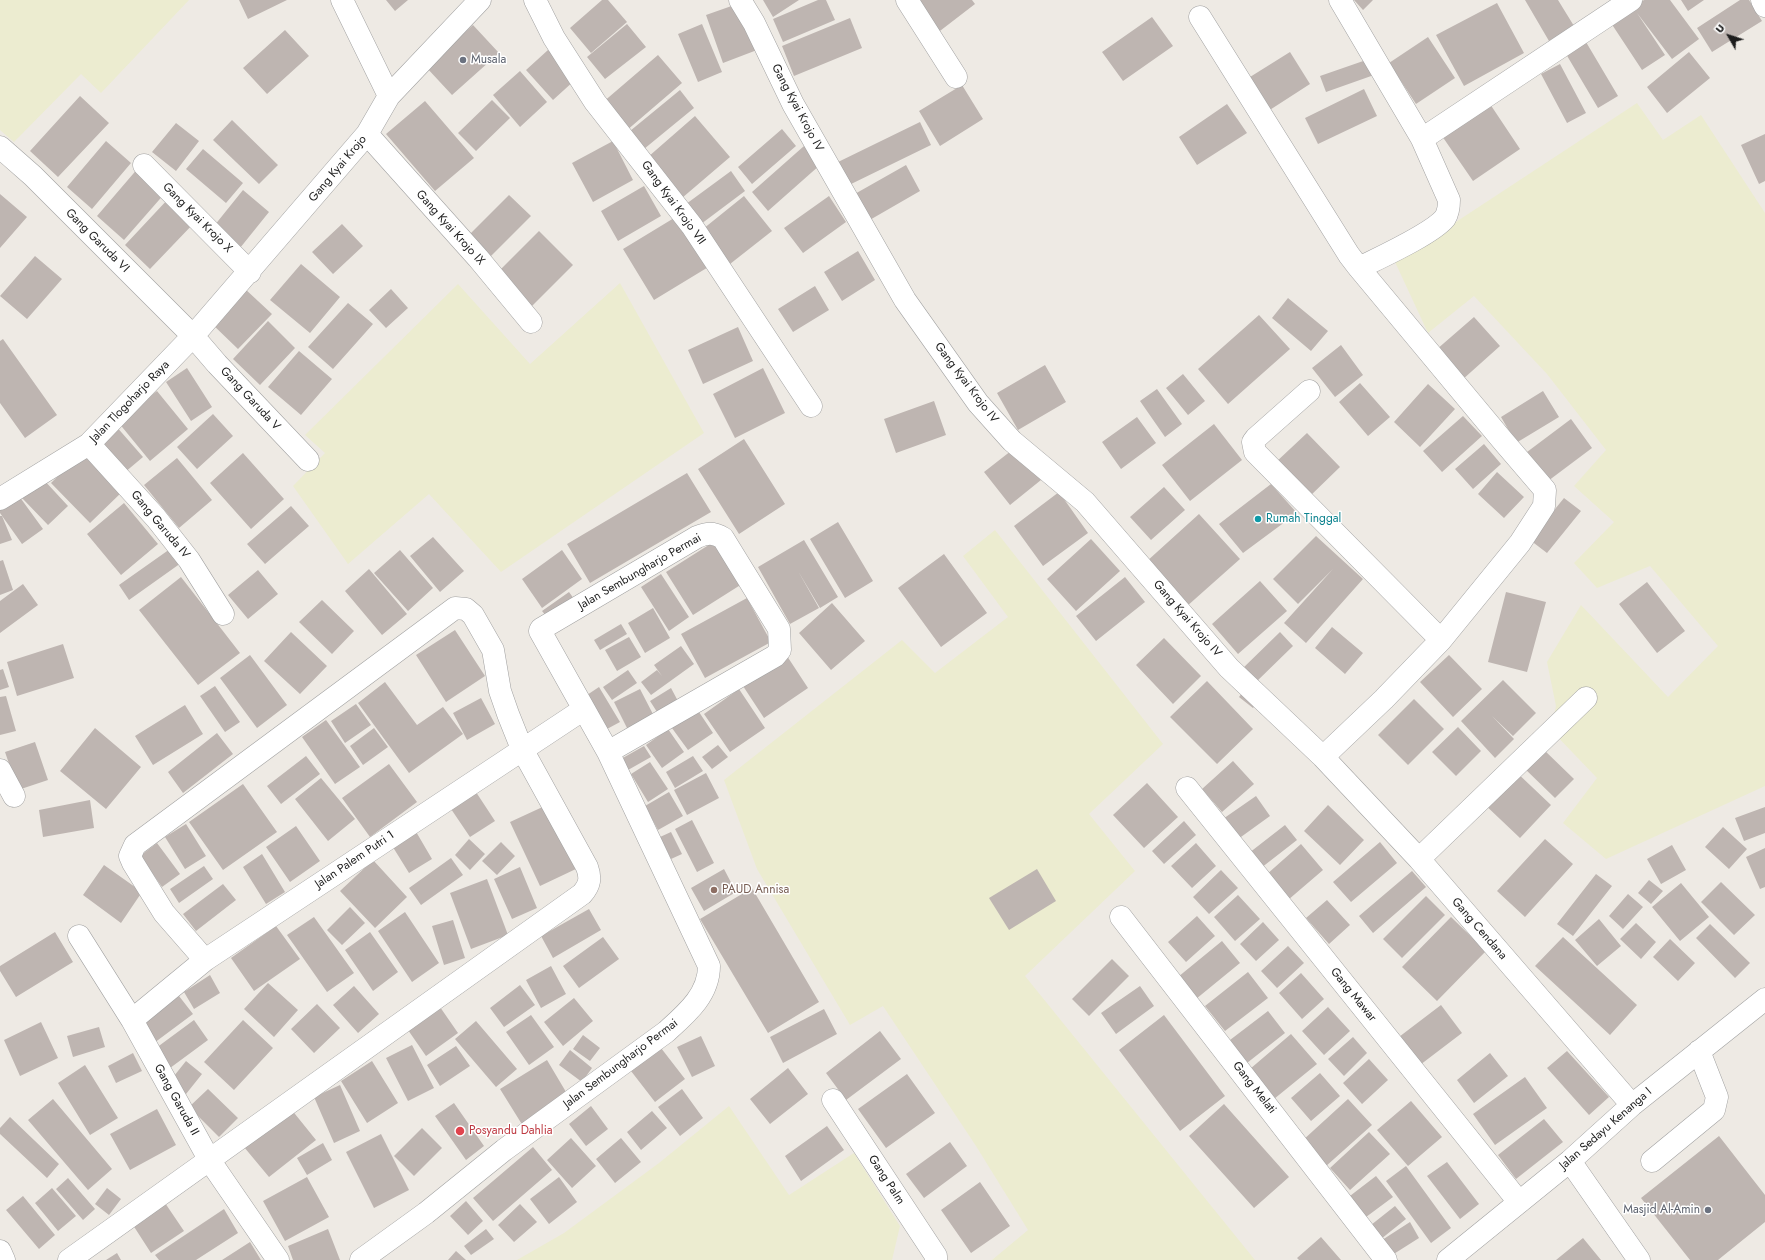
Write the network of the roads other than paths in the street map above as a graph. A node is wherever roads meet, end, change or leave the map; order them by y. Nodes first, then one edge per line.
1 (342, 0) edge
2 (480, 0) edge
3 (535, 0) edge
4 (740, 0) edge
5 (906, 0) edge
6 (1340, 0) edge
7 (1631, 0) edge
8 (1762, 0) edge
9 (1765, 6) edge
10 (1200, 17) dead end
11 (956, 77) dead end
12 (389, 96) junction
13 (367, 134) junction
14 (1422, 138) junction
15 (0, 146) edge
16 (144, 165) dead end
17 (1359, 268) junction
18 (250, 272) junction
19 (531, 322) dead end
20 (193, 336) junction
21 (1309, 391) dead end
22 (811, 406) dead end
23 (89, 444) junction
24 (308, 460) dead end
25 (0, 499) edge
26 (223, 614) dead end
27 (1440, 640) junction
28 (1586, 698) dead end
29 (584, 709) junction
30 (522, 749) junction
31 (608, 752) junction
32 (1323, 757) junction
33 (0, 770) edge
34 (1187, 788) dead end
35 (14, 796) dead end
36 (1419, 860) junction
37 (1121, 917) dead end
38 (79, 936) dead end
39 (205, 960) junction
40 (1765, 1000) edge
41 (132, 1020) junction
42 (1699, 1051) junction
43 (833, 1100) dead end
44 (1632, 1105) junction
45 (210, 1161) junction
46 (1570, 1161) junction
47 (1652, 1161) dead end
48 (1519, 1202) junction
49 (0, 1251) edge
50 (4, 1260) edge
51 (69, 1260) edge
52 (278, 1260) edge
53 (361, 1260) edge
54 (936, 1260) edge
55 (1386, 1260) edge
56 (1448, 1260) edge
57 (1639, 1260) edge

1 - 12 street
2 - 12 street, Gang Kyai Krojo
3 - 22 street, Gang Kyai Krojo VII
4 - 32 street, Gang Kyai Krojo IV
5 - 11 street
6 - 14 street
7 - 14 street
8 - 9 street
10 - 17 street
12 - 13 street, Gang Kyai Krojo
13 - 18 street, Gang Kyai Krojo
13 - 19 street, Gang Kyai Krojo IX
14 - 17 street
15 - 20 street, Gang Garuda VI
16 - 18 street, Gang Kyai Krojo X
17 - 27 street
18 - 20 street, Gang Kyai Krojo
20 - 23 street, Jalan Tlogoharjo Raya
20 - 24 street, Gang Garuda V
21 - 27 street
23 - 25 street, Jalan Tlogoharjo Raya
23 - 26 street, Gang Garuda IV
27 - 32 street
28 - 36 street
29 - 30 street, Jalan Palem Putri 1
29 - 31 street, Jalan Sembungharjo Permai
29 - 31 street, Jalan Sembungharjo Permai
30 - 39 street, Jalan Palem Putri 1
30 - 39 street
30 - 45 street
31 - 53 street, Jalan Sembungharjo Permai
32 - 36 street, Gang Cendana
33 - 35 street
34 - 48 street, Gang Mawar
36 - 44 street, Gang Cendana
37 - 55 street, Gang Melati
38 - 41 street, Gang Garuda II
39 - 41 street, Jalan Palem Putri 1
40 - 42 street, Jalan Sedayu Kenanga I
41 - 45 street, Gang Garuda II
42 - 44 street, Jalan Sedayu Kenanga I
42 - 47 street
43 - 54 street, Gang Palm
44 - 46 street, Jalan Sedayu Kenanga I
45 - 51 street
45 - 52 street, Gang Garuda II
46 - 48 street, Jalan Sedayu Kenanga I
46 - 57 street
48 - 56 street, Jalan Sedayu Kenanga I
49 - 50 street

